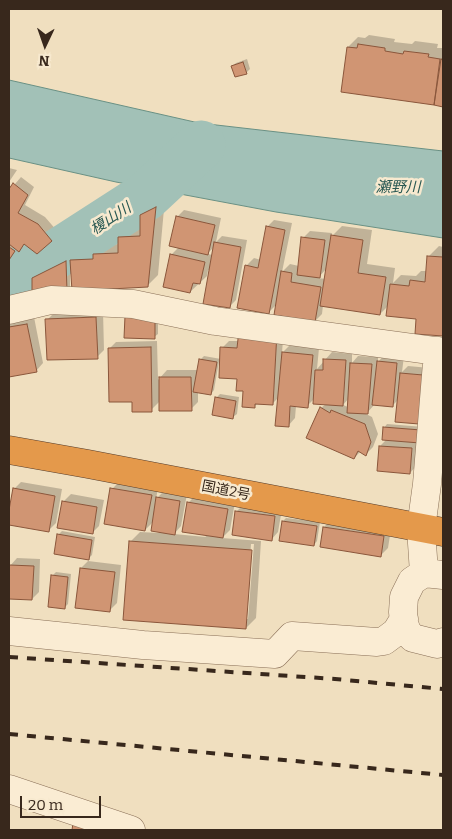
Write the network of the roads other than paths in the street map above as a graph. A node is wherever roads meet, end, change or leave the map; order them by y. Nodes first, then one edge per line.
1 (9, 310) edge
2 (441, 351) edge
3 (9, 450) edge
4 (432, 530) edge
5 (434, 574) edge
6 (404, 619) junction
7 (9, 630) edge
8 (443, 642) edge
9 (9, 789) edge
10 (130, 830) edge

1 - 2 street
2 - 4 street
3 - 4 highway, 国道2号
4 - 5 street
5 - 6 street
6 - 7 street
6 - 8 street
9 - 10 street

